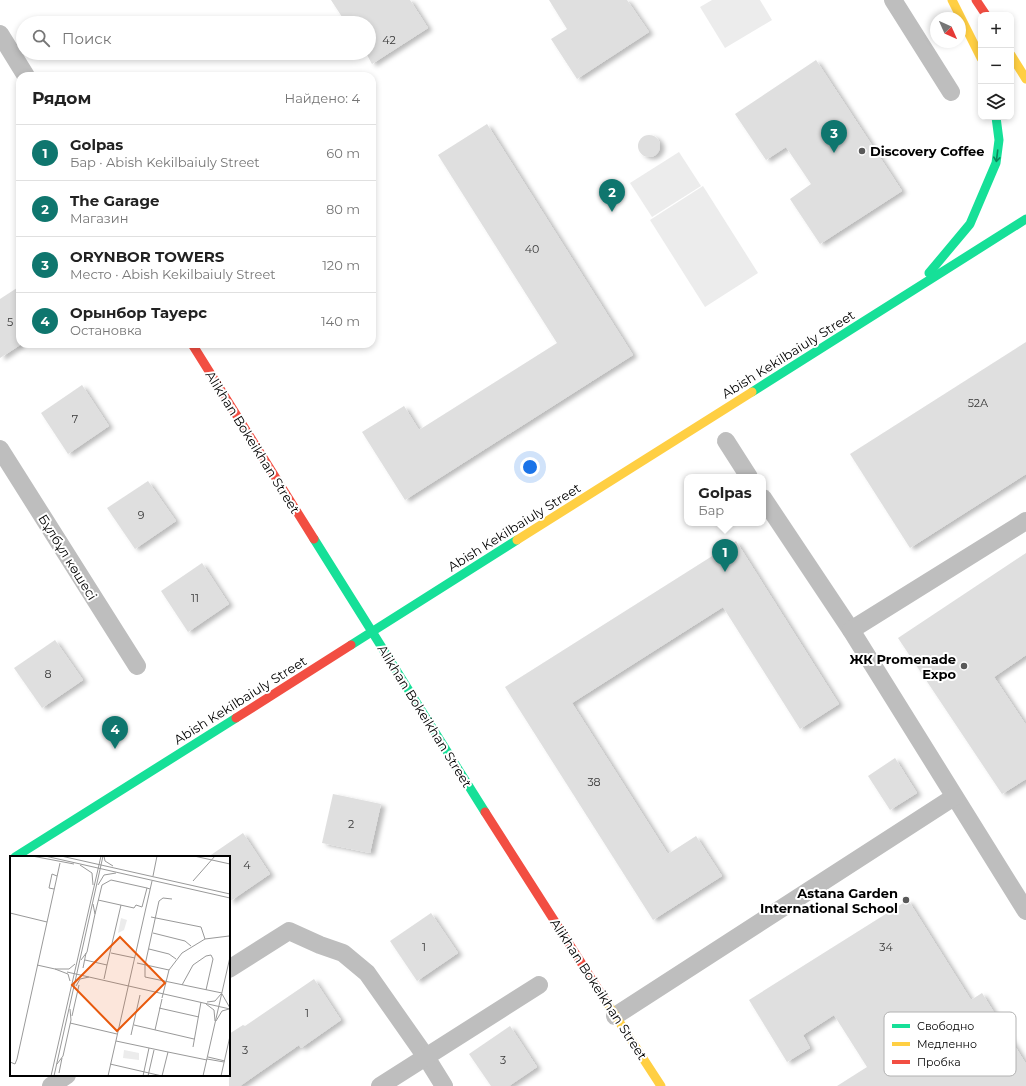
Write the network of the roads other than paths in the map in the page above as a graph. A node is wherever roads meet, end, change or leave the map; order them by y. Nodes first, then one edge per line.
1 (893, 0) edge
2 (952, 0) edge
3 (976, 0) edge
4 (984, 12) edge
5 (0, 34) edge
6 (978, 52) edge
7 (16, 60) edge
8 (16, 60) edge
9 (1014, 60) edge
10 (24, 72) edge
11 (1026, 79) edge
12 (951, 92) dead end
13 (996, 120) edge
14 (1026, 219) edge
15 (917, 288) junction
16 (194, 348) edge
17 (726, 440) dead end
18 (0, 449) edge
19 (747, 474) edge
20 (766, 502) edge
21 (1026, 521) edge
22 (851, 630) junction
23 (372, 632) junction
24 (137, 666) dead end
25 (954, 797) junction
26 (17, 856) edge
27 (1026, 911) edge
28 (230, 968) edge
29 (539, 984) dead end
30 (615, 1016) junction
31 (426, 1057) junction
32 (66, 1076) edge
33 (51, 1086) edge
34 (380, 1086) edge
35 (444, 1086) edge
36 (661, 1086) edge

1 - 12 street
2 - 6 street
3 - 4 street
5 - 7 street
8 - 10 street
9 - 11 street
13 -> 15 street
14 - 15 street, Abish Kekilbaiuly Street
15 - 23 street, Abish Kekilbaiuly Street
16 - 23 street, Alikhan Bokeikhan Street
17 - 19 street
18 - 24 street, Бұлбұл көшесі
20 - 22 street
21 - 22 street
22 - 25 street
23 - 26 street, Abish Kekilbaiuly Street
23 - 30 street, Alikhan Bokeikhan Street
25 - 27 street
25 - 30 street
28 - 31 street
29 - 31 street
30 - 36 street, Alikhan Bokeikhan Street
31 - 34 street
31 - 35 street
32 - 33 street

